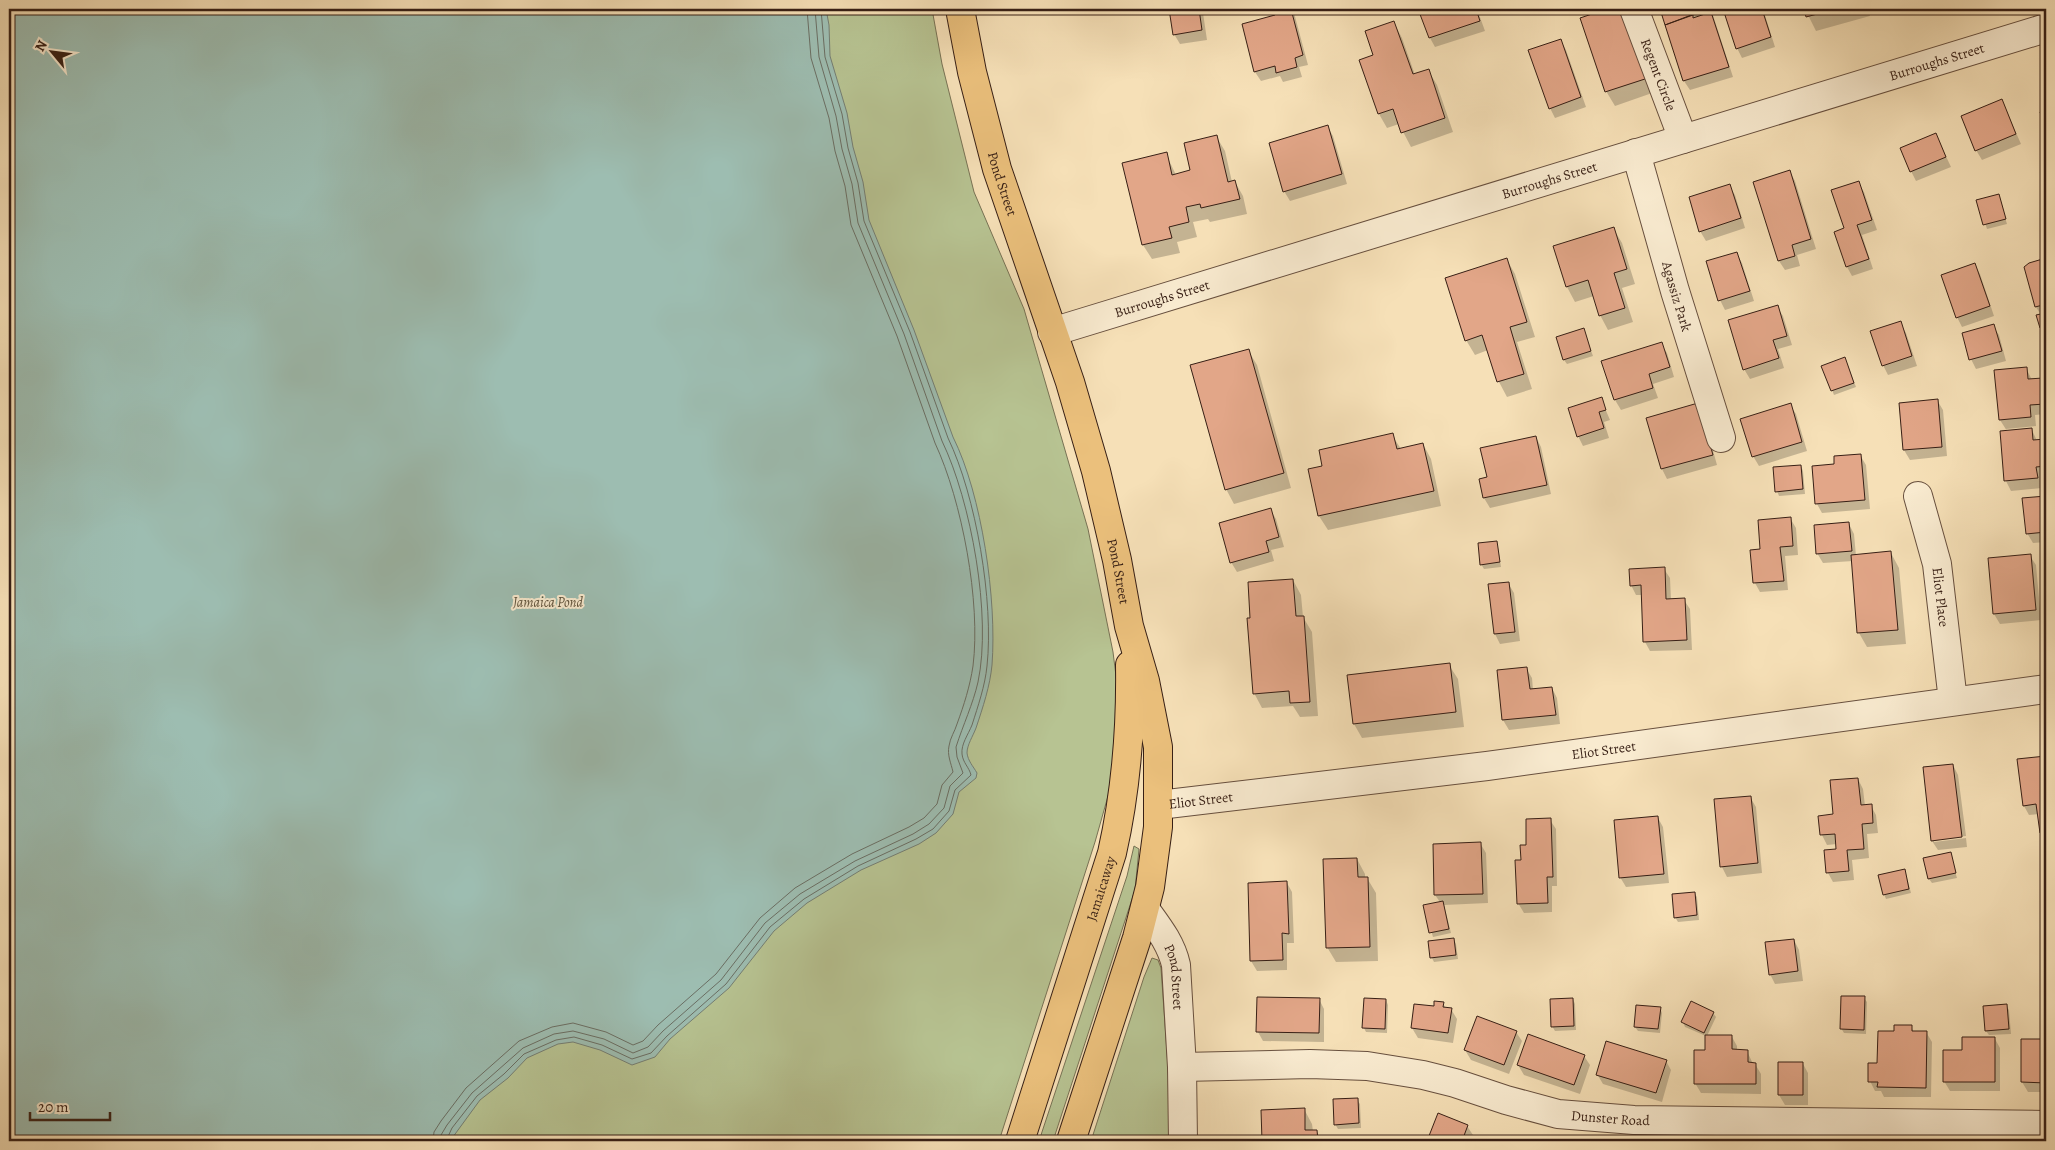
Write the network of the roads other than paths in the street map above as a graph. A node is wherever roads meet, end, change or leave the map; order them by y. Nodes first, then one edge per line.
1 (960, 9) edge
2 (1634, 9) edge
3 (2046, 28) edge
4 (1683, 139) junction
5 (1636, 154) junction
6 (1052, 332) junction
7 (1721, 438) dead end
8 (1918, 496) dead end
9 (1129, 626) junction
10 (2046, 689) edge
11 (1953, 702) junction
12 (1159, 806) junction
13 (1145, 909) junction
14 (1182, 1067) junction
15 (2046, 1124) edge
16 (1020, 1141) edge
17 (1071, 1141) edge
18 (1183, 1141) edge

1 - 6 highway, Pond Street
2 - 4 street, Regent Circle
3 - 4 street, Burroughs Street
4 - 5 street, Burroughs Street
5 - 6 street, Burroughs Street
5 - 7 street, Agassiz Park
6 - 9 highway, Pond Street
8 - 11 street, Eliot Place
9 - 12 highway, Pond Street
9 - 16 highway, Jamaicaway
10 - 11 street, Eliot Street
11 - 12 street, Eliot Street
12 - 13 highway, Pond Street
13 - 14 street, Pond Street
13 - 17 highway
14 - 15 street, Dunster Road
14 - 18 street, Pond Street

